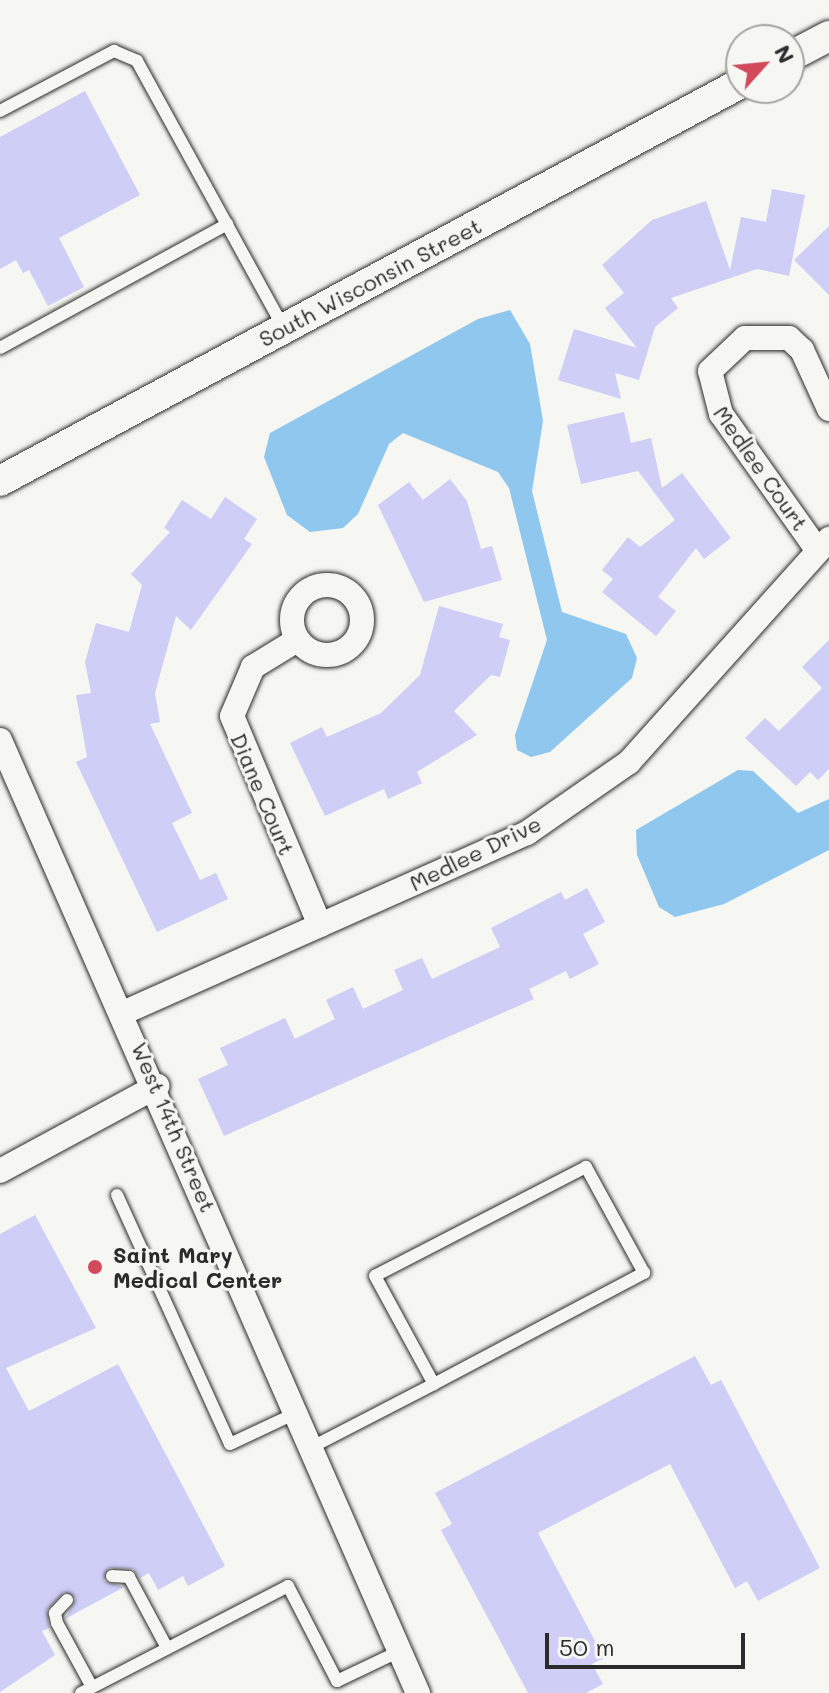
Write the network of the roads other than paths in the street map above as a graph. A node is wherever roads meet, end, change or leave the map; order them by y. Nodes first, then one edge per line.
1 (829, 36) edge
2 (805, 49) edge
3 (725, 92) edge
4 (0, 111) edge
5 (227, 224) junction
6 (284, 328) junction
7 (0, 348) edge
8 (829, 409) edge
9 (0, 481) edge
10 (822, 544) edge
11 (297, 640) dead end
12 (0, 740) edge
13 (320, 925) junction
14 (125, 1012) junction
15 (157, 1086) junction
16 (0, 1171) edge
17 (117, 1195) dead end
18 (434, 1384) junction
19 (298, 1412) junction
20 (312, 1447) junction
21 (112, 1576) dead end
22 (67, 1600) dead end
23 (167, 1648) junction
24 (400, 1651) junction
25 (87, 1690) edge
26 (418, 1693) edge

1 - 2 street
3 - 6 street, South Wisconsin Street
4 - 5 lane
5 - 6 lane
5 - 7 lane
6 - 9 street, South Wisconsin Street
8 - 10 street, Medlee Court
10 - 13 street, Medlee Drive
11 - 13 street, Diane Court
12 - 14 street, West 14th Street
13 - 14 street, Medlee Drive
14 - 15 street, West 14th Street
15 - 16 street
15 - 19 street, West 14th Street
17 - 19 lane
18 - 18 lane
18 - 20 lane
19 - 20 street, West 14th Street
20 - 24 street, West 14th Street
21 - 23 lane
22 - 25 lane
23 - 24 lane
23 - 25 lane
24 - 26 street, West 14th Street

